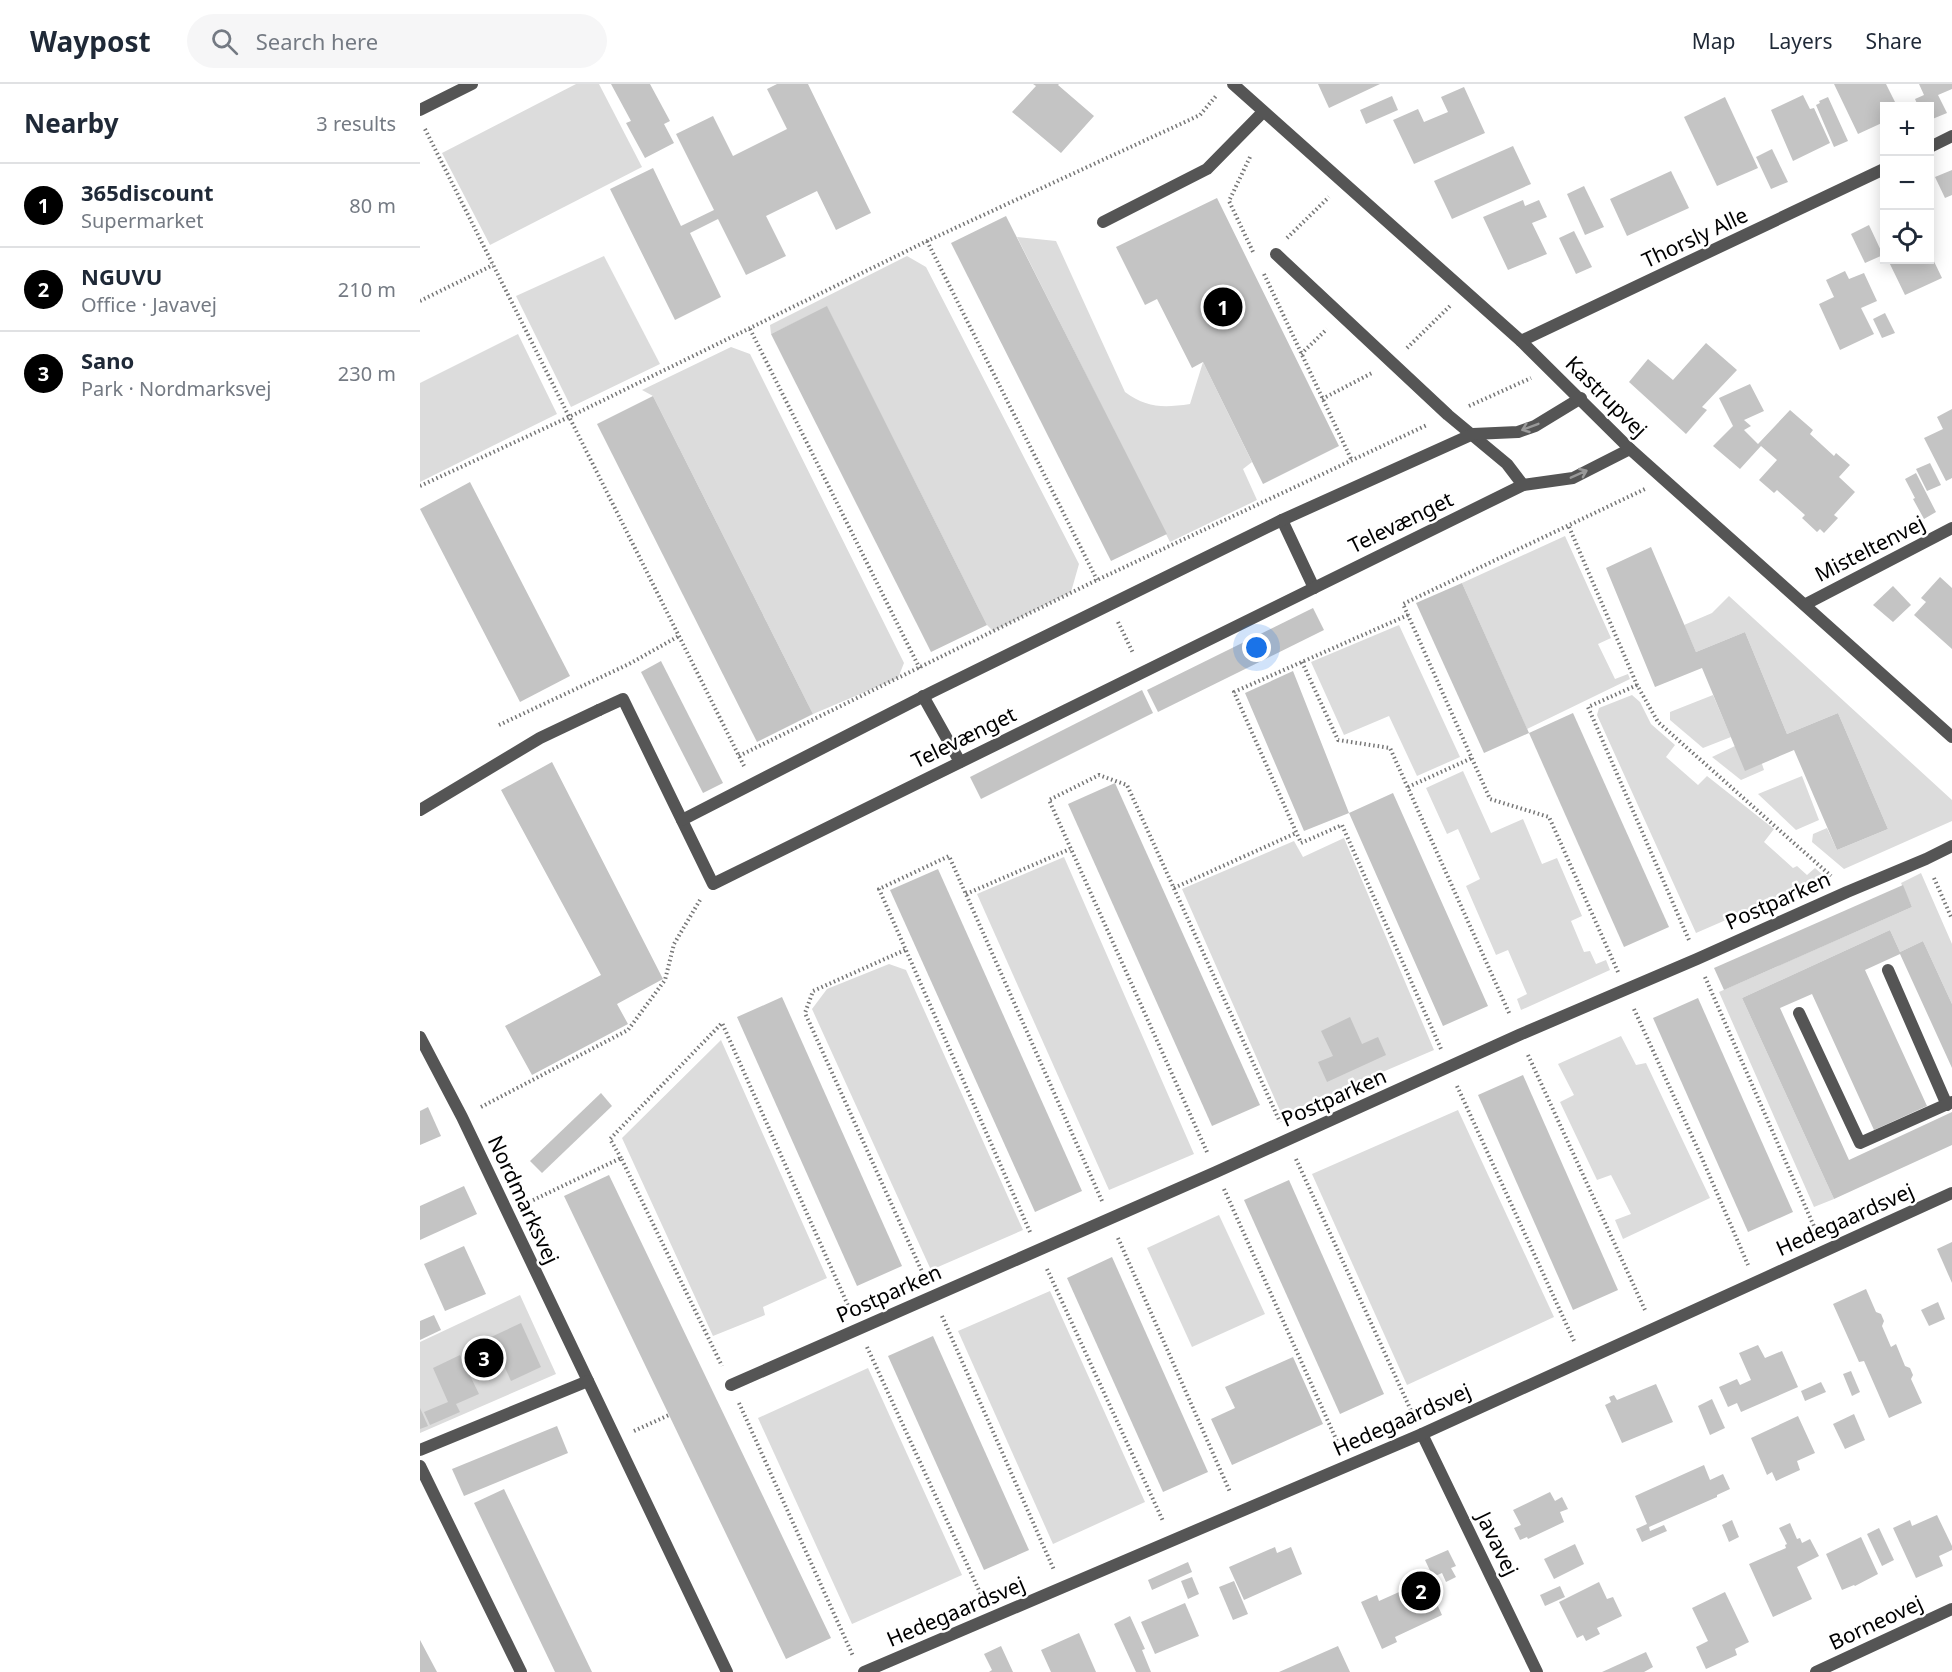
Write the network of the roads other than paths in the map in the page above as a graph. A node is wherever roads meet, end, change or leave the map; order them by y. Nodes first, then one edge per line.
1 (472, 84) edge
2 (1233, 84) edge
3 (420, 110) edge
4 (1266, 115) junction
5 (1952, 136) edge
6 (1934, 145) edge
7 (1880, 171) edge
8 (1102, 222) dead end
9 (1275, 254) road end
10 (1521, 341) junction
11 (1581, 398) junction
12 (1473, 434) junction
13 (1630, 449) junction
14 (1523, 485) junction
15 (1282, 520) junction
16 (1952, 528) edge
17 (1314, 588) junction
18 (1806, 604) junction
19 (928, 694) junction
20 (1952, 737) edge
21 (960, 762) junction
22 (420, 810) edge
23 (682, 820) junction
24 (1952, 846) edge
25 (1887, 970) dead end
26 (1799, 1013) dead end
27 (420, 1037) edge
28 (1949, 1104) edge
29 (1952, 1193) edge
30 (588, 1381) junction
31 (731, 1385) road end
32 (1422, 1434) junction
33 (420, 1450) edge
34 (420, 1466) edge
35 (1952, 1609) edge
36 (521, 1672) edge
37 (727, 1672) edge
38 (864, 1672) edge
39 (1537, 1672) edge
40 (1816, 1672) edge

1 - 3 street
2 - 4 street, Kastrupvej
4 - 8 street
4 - 10 street, Kastrupvej
5 - 6 street
7 - 10 street, Thorsly Alle
9 - 12 street
10 - 11 street, Kastrupvej
11 -> 12 street
11 - 13 street, Kastrupvej
12 - 14 street
12 - 15 street
14 -> 13 street, Televænget
13 - 18 street, Kastrupvej
14 - 17 street, Televænget
15 - 17 street
15 - 19 street
16 - 18 street, Misteltenvej
17 - 21 street, Televænget
18 - 20 street, Kastrupvej
19 - 21 street
19 - 23 street
21 - 23 street, Televænget
22 - 23 street
24 - 31 street, Postparken
25 - 28 street
26 - 28 street
27 - 30 street, Nordmarksvej
29 - 32 street, Hedegaardsvej
30 - 33 street
30 - 37 street, Nordmarksvej
32 - 38 street, Hedegaardsvej
32 - 39 street, Javavej
34 - 36 street
35 - 40 street, Borneovej

